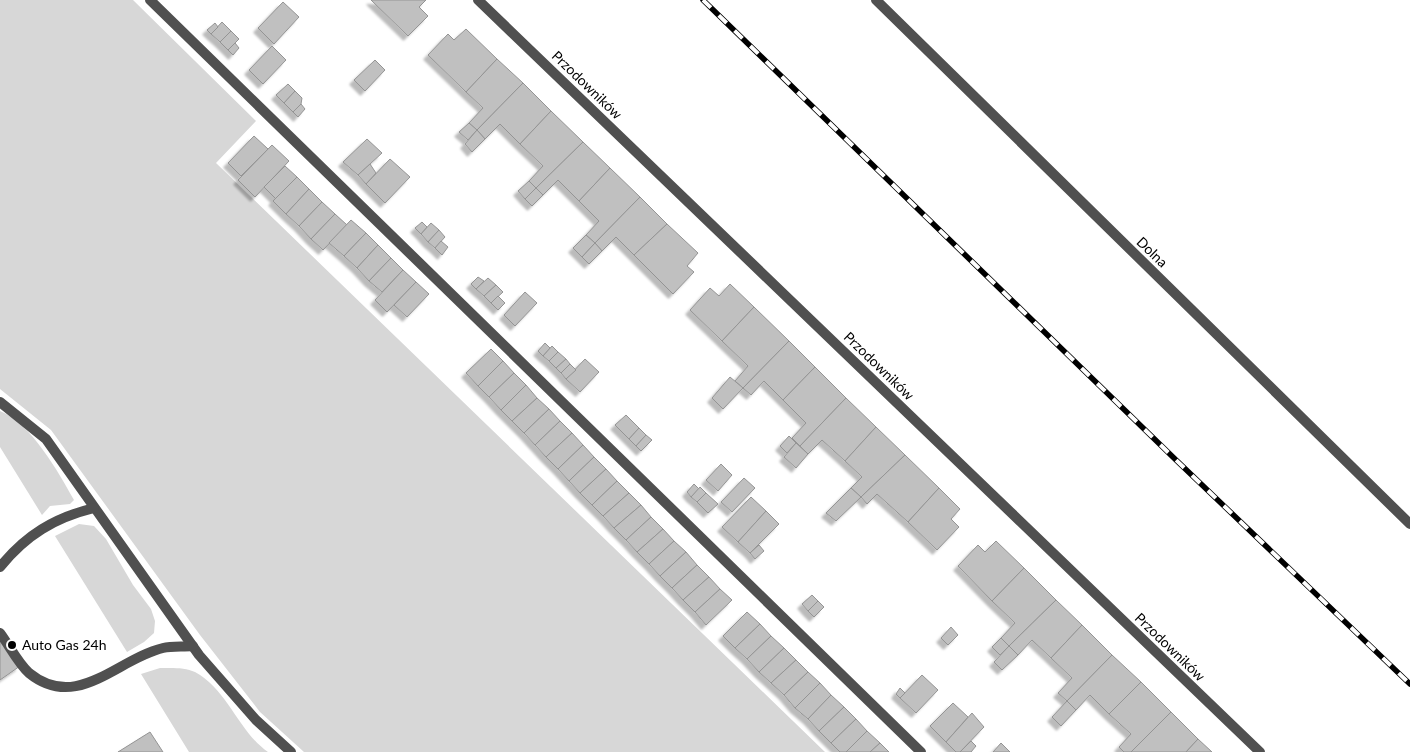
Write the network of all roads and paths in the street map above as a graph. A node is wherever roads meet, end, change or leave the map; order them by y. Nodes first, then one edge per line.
1 (150, 0) edge
2 (478, 0) edge
3 (876, 0) edge
4 (0, 402) edge
5 (94, 508) junction
6 (1410, 524) edge
7 (0, 567) edge
8 (0, 633) edge
9 (193, 646) junction
10 (291, 752) edge
11 (921, 752) edge
12 (1260, 752) edge

1 - 11 street
2 - 12 street, Przodowników
3 - 6 street, Dolna
4 - 5 street
5 - 7 street
5 - 9 street
8 - 9 street
9 - 10 street

